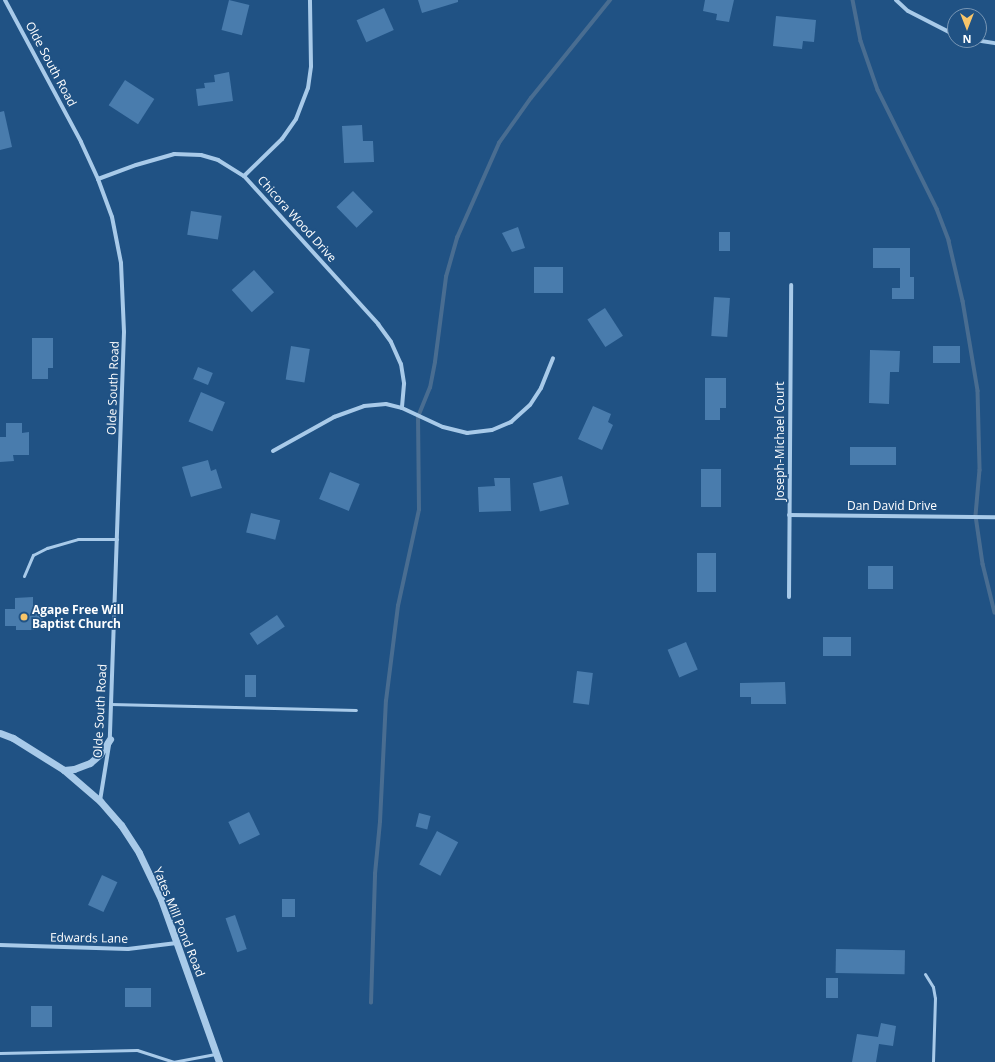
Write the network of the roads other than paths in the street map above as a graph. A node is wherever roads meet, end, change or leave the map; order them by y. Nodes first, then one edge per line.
1 (5, 0) edge
2 (310, 0) edge
3 (896, 0) edge
4 (947, 31) edge
5 (244, 176) junction
6 (98, 179) junction
7 (790, 285) dead end
8 (553, 358) dead end
9 (402, 408) junction
10 (273, 451) dead end
11 (789, 515) junction
12 (995, 517) edge
13 (117, 539) junction
14 (24, 576) dead end
15 (789, 597) dead end
16 (111, 704) junction
17 (356, 710) dead end
18 (0, 733) edge
19 (110, 739) junction
20 (64, 770) junction
21 (100, 801) junction
22 (177, 943) junction
23 (0, 945) edge
24 (925, 974) dead end
25 (0, 1053) edge
26 (217, 1054) junction
27 (219, 1062) edge
28 (933, 1062) edge

1 - 6 street, Olde South Road
2 - 5 street
3 - 4 street
5 - 6 street, Chicora Wood Drive
5 - 9 street, Chicora Wood Drive
6 - 13 street, Olde South Road
7 - 11 street, Joseph-Michael Court
8 - 9 street
9 - 10 street
11 - 12 street, Dan David Drive
11 - 15 street, Joseph-Michael Court
13 - 14 lane
13 - 16 street, Olde South Road
16 - 17 lane
16 - 19 street, Olde South Road
18 - 20 street, Yates Mill Pond Road
19 - 20 street
19 - 21 street, Olde South Road
20 - 21 street, Yates Mill Pond Road
21 - 22 street, Yates Mill Pond Road
22 - 23 street, Edwards Lane
22 - 26 street, Yates Mill Pond Road
24 - 28 lane
25 - 26 lane
26 - 27 street, Yates Mill Pond Road

